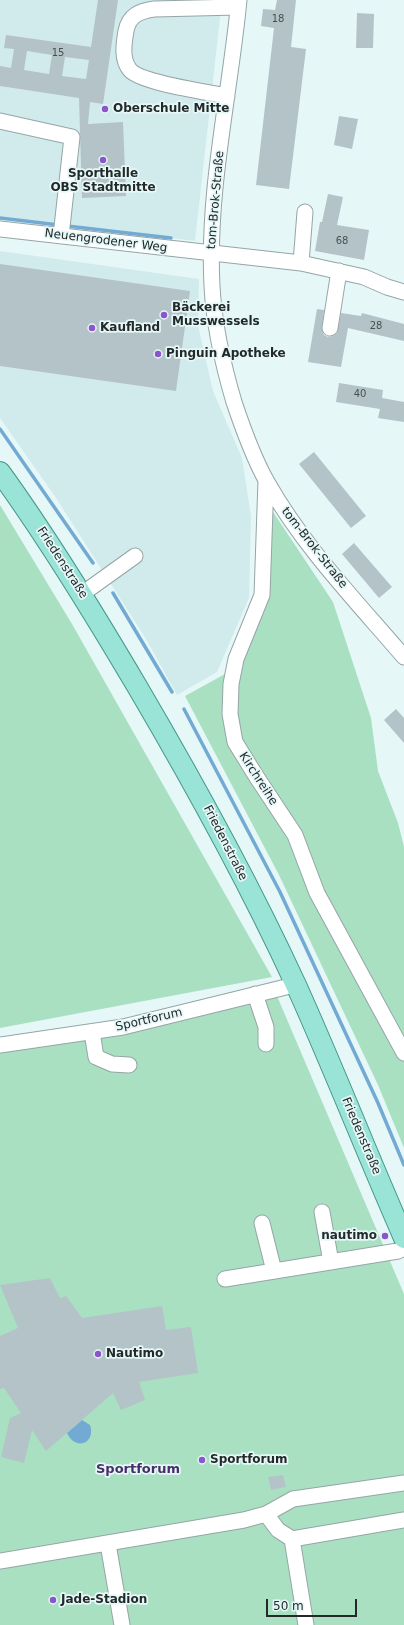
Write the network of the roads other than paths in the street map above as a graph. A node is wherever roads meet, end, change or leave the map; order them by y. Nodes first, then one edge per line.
1 (238, 4) edge
2 (227, 96) junction
3 (0, 121) edge
4 (305, 212) dead end
5 (0, 229) edge
6 (61, 236) junction
7 (211, 253) junction
8 (302, 263) junction
9 (339, 271) junction
10 (404, 292) edge
11 (330, 328) dead end
12 (0, 472) edge
13 (266, 480) junction
14 (135, 556) dead end
15 (82, 594) junction
16 (404, 657) edge
17 (295, 983) junction
18 (255, 994) junction
19 (92, 1032) junction
20 (266, 1044) dead end
21 (0, 1045) edge
22 (404, 1053) edge
23 (129, 1065) dead end
24 (322, 1212) dead end
25 (262, 1223) dead end
26 (404, 1238) edge
27 (404, 1248) edge
28 (331, 1262) junction
29 (274, 1271) junction
30 (226, 1280) dead end
31 (404, 1483) edge
32 (266, 1514) junction
33 (404, 1520) edge
34 (292, 1539) junction
35 (108, 1544) junction
36 (0, 1561) edge
37 (122, 1625) edge
38 (306, 1625) edge

1 - 2 street, tom-Brok-Straße
1 - 2 street
2 - 7 street, tom-Brok-Straße
3 - 6 street
4 - 8 street
5 - 6 street, Neuengrodener Weg
6 - 7 street, Neuengrodener Weg
7 - 8 street, Neuengrodener Weg
7 - 13 street, tom-Brok-Straße
8 - 9 street, Neuengrodener Weg
9 - 10 street, Neuengrodener Weg
9 - 11 street
12 - 15 main road, Friedenstraße
13 - 16 street, tom-Brok-Straße
13 - 22 street, Kirchreihe
14 - 15 street
15 - 17 main road, Friedenstraße
17 - 18 street, Sportforum
17 - 26 main road, Friedenstraße
18 - 19 street, Sportforum
18 - 20 street
19 - 21 street, Sportforum
19 - 23 street
24 - 28 street
25 - 29 street
27 - 28 street
28 - 29 street
29 - 30 street
31 - 32 street
32 - 34 street
32 - 35 street
33 - 34 street
34 - 38 street
35 - 36 street
35 - 37 street

